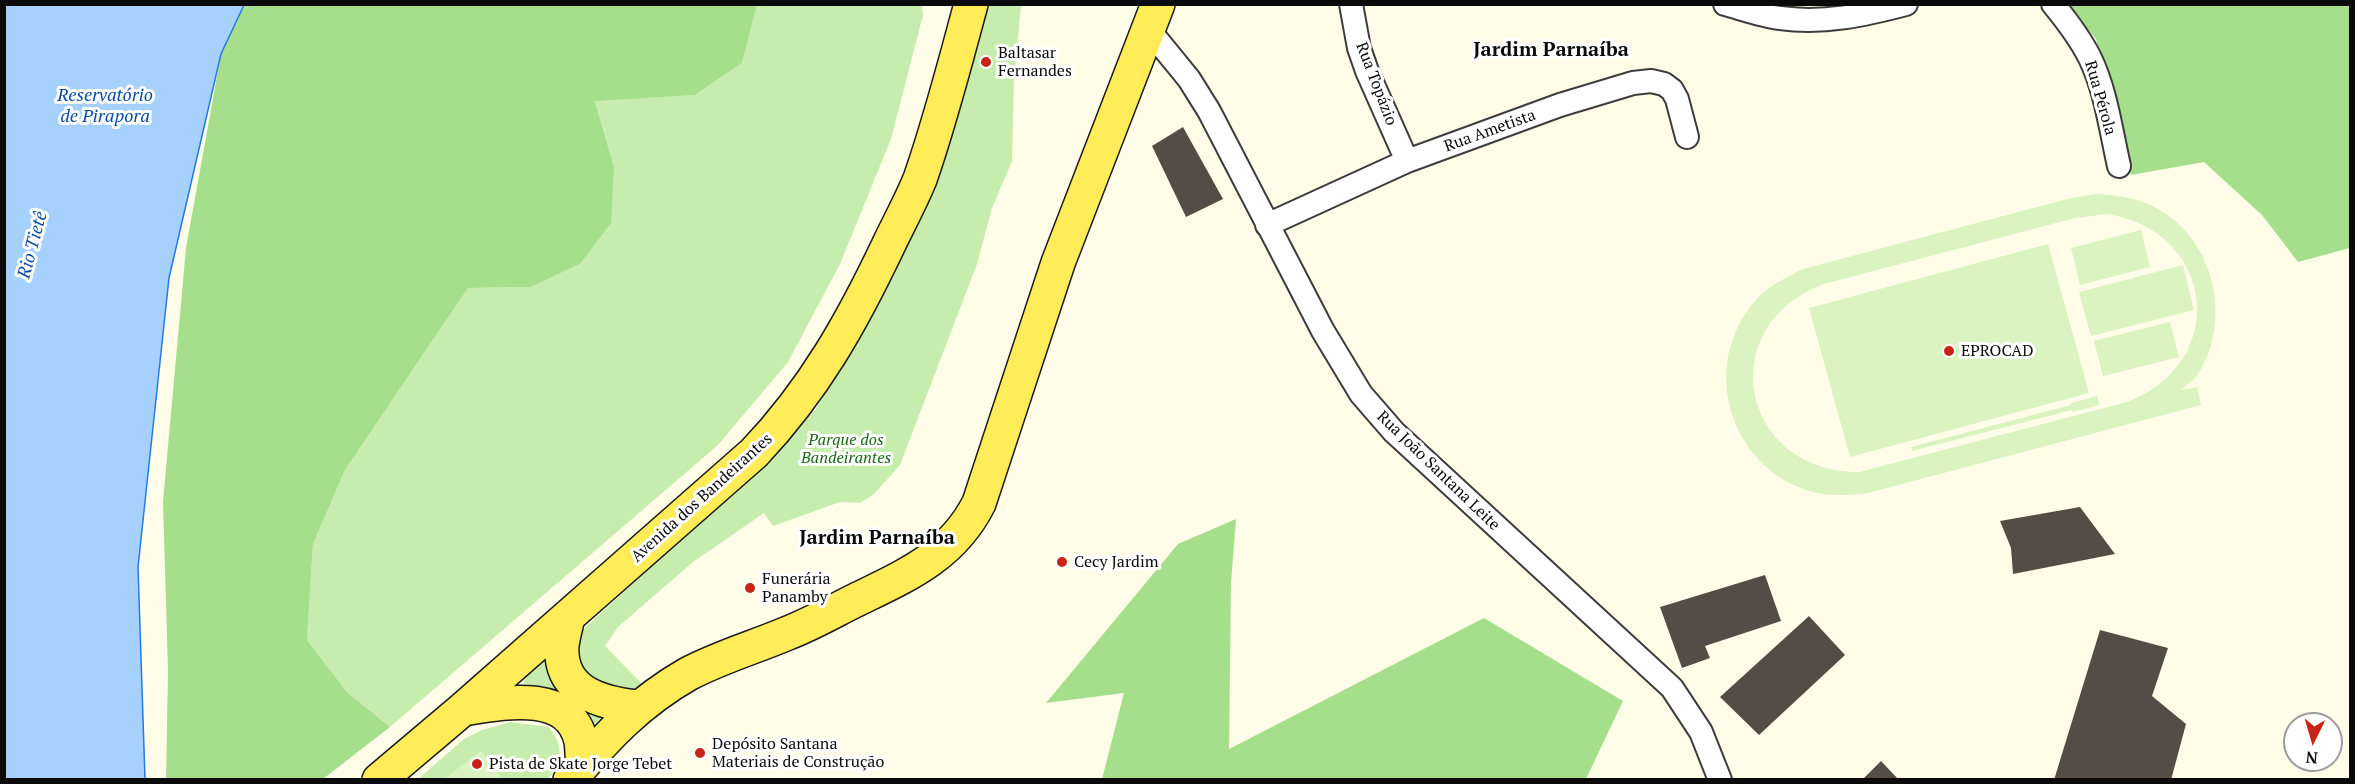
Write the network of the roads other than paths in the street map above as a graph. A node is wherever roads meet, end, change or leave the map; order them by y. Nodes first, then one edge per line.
1 (971, 4) edge
2 (1351, 4) edge
3 (1725, 4) edge
4 (1906, 4) edge
5 (2053, 4) edge
6 (1154, 17) edge
7 (1687, 137) dead end
8 (1407, 162) junction
9 (2119, 166) dead end
10 (1268, 225) junction
11 (568, 617) junction
12 (638, 707) junction
13 (463, 709) junction
14 (576, 772) edge
15 (379, 780) edge
16 (1720, 780) edge

1 - 11 main road, Avenida dos Bandeirantes
2 - 8 street, Rua Topázio
3 - 4 street
5 - 9 street, Rua Pérola
6 - 10 street, Rua João Santana Leite
6 - 12 main road
7 - 8 street, Rua Ametista
8 - 10 street, Rua Ametista
10 - 16 street, Rua João Santana Leite
11 - 12 main road
11 - 13 main road, Avenida dos Bandeirantes
12 - 14 main road
13 - 14 main road
13 - 15 main road, Avenida dos Bandeirantes

